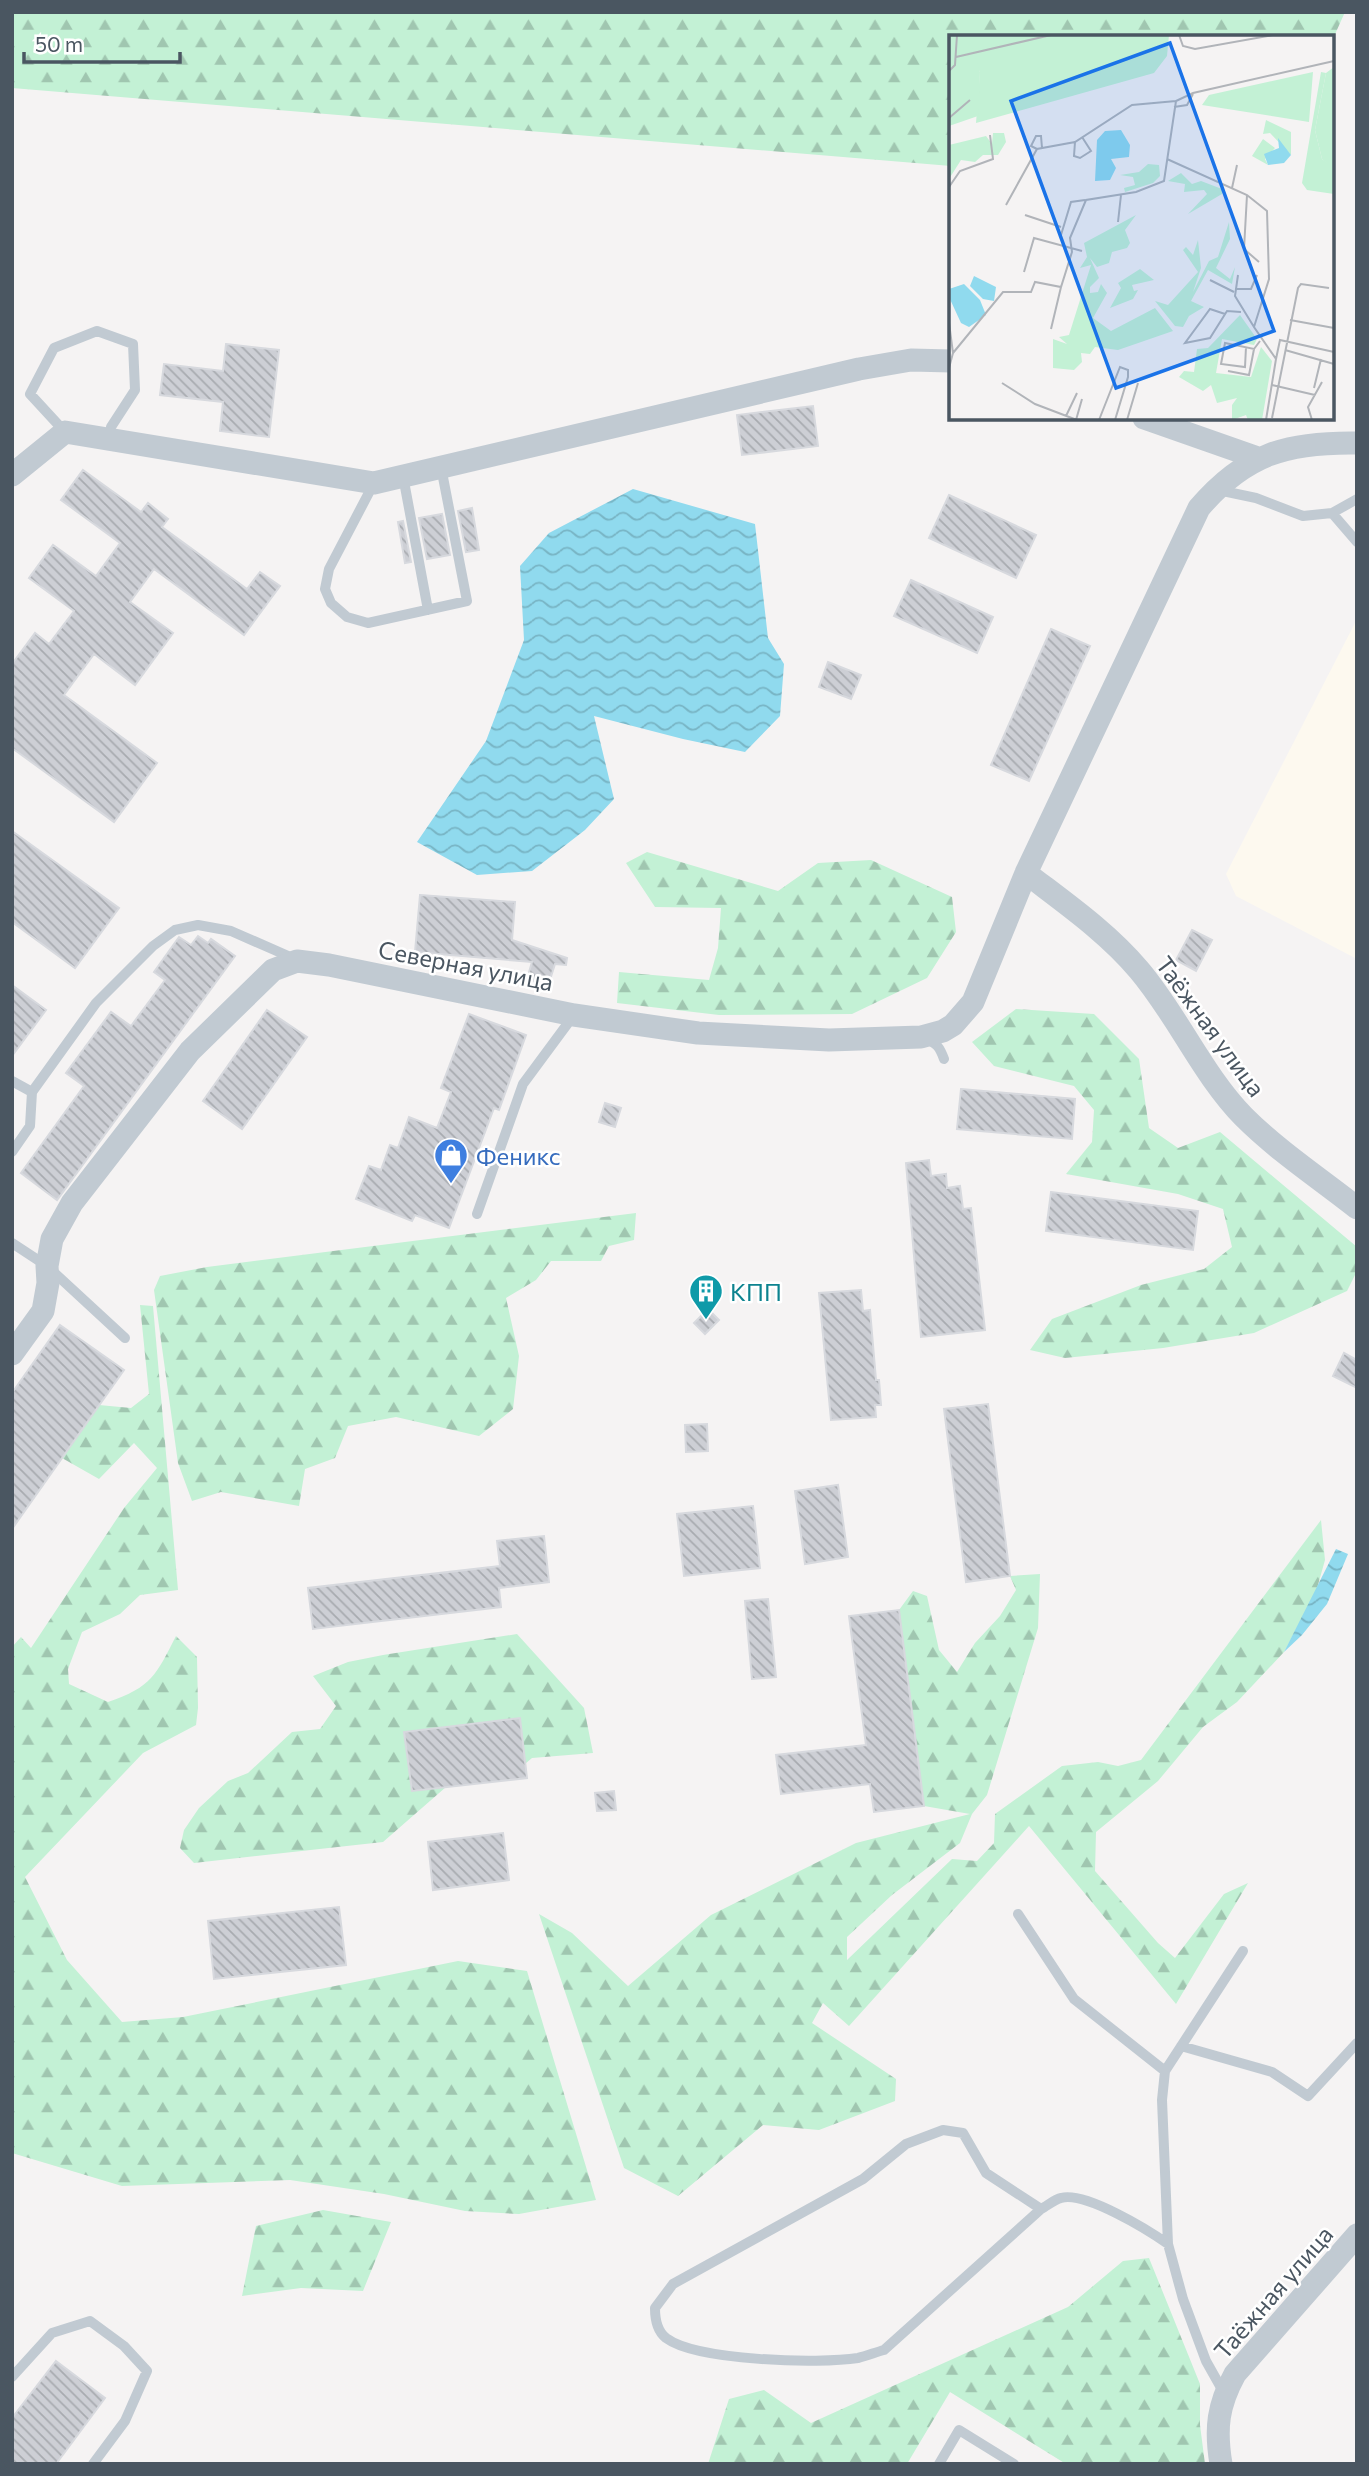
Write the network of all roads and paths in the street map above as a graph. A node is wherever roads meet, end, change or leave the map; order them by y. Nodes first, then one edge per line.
1 (949, 361) edge
2 (1150, 420) edge
3 (65, 432) junction
4 (109, 439) junction
5 (1357, 443) edge
6 (1258, 458) junction
7 (441, 467) junction
8 (12, 475) edge
9 (403, 476) junction
10 (374, 483) junction
11 (1215, 490) junction
12 (1357, 499) edge
13 (1332, 513) junction
14 (1357, 542) edge
15 (428, 610) junction
16 (1026, 873) junction
17 (297, 961) junction
18 (573, 1014) junction
19 (921, 1037) junction
20 (944, 1059) dead end
21 (12, 1081) edge
22 (32, 1093) junction
23 (12, 1152) edge
24 (1357, 1208) edge
25 (477, 1214) dead end
26 (12, 1243) edge
27 (47, 1266) junction
28 (124, 1338) dead end
29 (12, 1354) edge
30 (1018, 1914) dead end
31 (1244, 1951) dead end
32 (1357, 2043) edge
33 (1181, 2046) junction
34 (1165, 2071) junction
35 (1041, 2209) junction
36 (1357, 2235) edge
37 (1168, 2244) junction
38 (12, 2377) edge
39 (1224, 2394) junction
40 (93, 2464) edge
41 (939, 2464) edge
42 (1014, 2464) edge
43 (1221, 2464) edge

1 - 7 street
2 - 6 street
3 - 4 street
3 - 4 lane
3 - 8 street
4 - 10 street
5 - 6 street, Северная улица
6 - 11 street, Северная улица
7 - 9 street
7 - 15 lane
9 - 10 street
9 - 15 lane
10 - 15 lane
11 - 13 lane
11 - 16 street, Северная улица
12 - 13 lane
13 - 14 lane
16 - 19 street, Северная улица
16 - 24 street, Таёжная улица
17 - 18 street, Северная улица
17 - 22 lane
17 - 27 street
18 - 19 street, Северная улица
18 - 25 lane
19 - 20 lane
21 - 22 lane
22 - 23 lane
26 - 27 lane
27 - 28 lane
27 - 29 street
30 - 34 lane
31 - 33 lane
32 - 33 lane
33 - 34 lane
34 - 37 lane
35 - 35 lane
35 - 37 lane
36 - 39 street, Таёжная улица
37 - 39 lane
38 - 40 lane
39 - 43 street, Таёжная улица
41 - 42 lane

